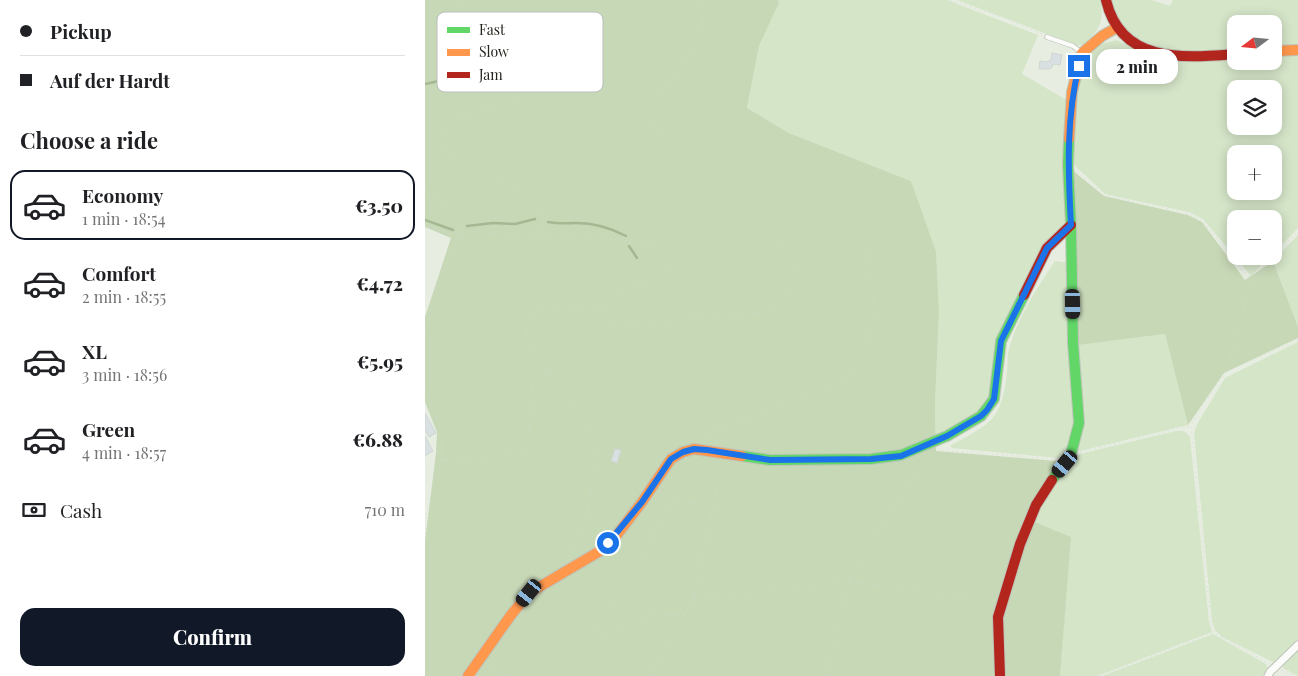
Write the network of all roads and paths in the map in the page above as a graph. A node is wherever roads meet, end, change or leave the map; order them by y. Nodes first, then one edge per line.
1 (458, 0) edge
2 (698, 0) edge
3 (951, 0) edge
4 (1106, 0) edge
5 (473, 12) edge
6 (1116, 28) junction
7 (1047, 36) joint
8 (1298, 50) edge
9 (1283, 51) edge
10 (1082, 53) junction
11 (1227, 55) edge
12 (527, 92) edge
13 (1068, 165) junction
14 (425, 191) edge
15 (425, 225) edge
16 (1071, 225) junction
17 (1298, 231) edge
18 (460, 233) junction
19 (538, 236) junction
20 (865, 243) dead end
21 (1282, 247) edge
22 (1265, 265) edge
23 (1251, 280) junction
24 (603, 309) junction
25 (425, 334) edge
26 (1298, 340) edge
27 (1227, 371) junction
28 (547, 372) junction
29 (425, 388) edge
30 (1191, 425) junction
31 (683, 452) junction
32 (1071, 454) junction
33 (748, 456) junction
34 (441, 461) junction
35 (712, 506) junction
36 (425, 538) edge
37 (567, 570) junction
38 (849, 582) junction
39 (694, 599) junction
40 (1002, 603) junction
41 (685, 615) junction
42 (1215, 632) junction
43 (1298, 645) edge
44 (479, 662) junction
45 (1276, 667) junction
46 (468, 676) edge
47 (507, 676) edge
48 (650, 676) edge
49 (827, 676) edge
50 (1000, 676) edge
51 (1099, 676) edge
52 (1268, 676) edge
53 (1295, 676) edge

1 - 5 path
2 - 24 path
3 - 7 path
4 - 6 street
6 - 10 street
6 - 11 street
7 - 10 lane
8 - 9 street
10 - 13 street
12 - 19 path
13 - 16 street
13 - 23 path
14 - 18 path
15 - 18 path
16 - 32 street
16 - 33 street
17 - 21 path
18 - 19 path
18 - 25 path
19 - 24 path
20 - 31 path
22 - 23 path
23 - 27 path
24 - 28 path
26 - 27 path
27 - 30 path
28 - 34 path
28 - 37 path
29 - 34 path
30 - 32 path
30 - 42 path
31 - 33 street
31 - 37 street
32 - 38 path
32 - 40 street
33 - 35 path
34 - 36 path
35 - 39 path
35 - 41 path
37 - 44 street
38 - 39 path
38 - 40 path
38 - 49 path
39 - 41 path
40 - 50 street
41 - 48 path
42 - 45 path
42 - 51 path
43 - 45 street
44 - 46 street
44 - 47 path
45 - 52 street
45 - 53 path

